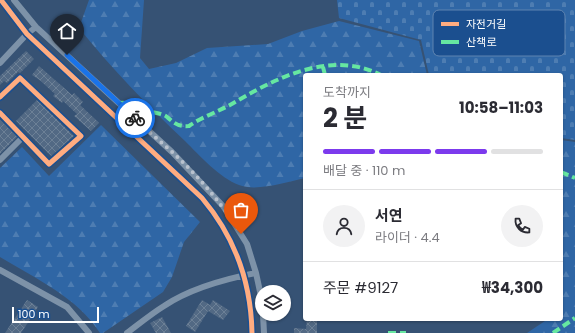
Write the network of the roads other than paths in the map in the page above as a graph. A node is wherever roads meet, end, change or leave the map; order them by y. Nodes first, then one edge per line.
1 (1, 0) edge
2 (14, 0) edge
3 (36, 27) junction
4 (27, 34) junction
5 (0, 63) edge
6 (0, 97) edge
7 (0, 113) edge
8 (23, 137) junction
9 (0, 160) edge
10 (0, 270) edge
11 (256, 273) junction
12 (244, 275) junction
13 (259, 285) edge
14 (263, 321) edge
15 (90, 333) edge
16 (127, 333) edge
17 (252, 333) edge
18 (264, 333) edge

1 - 4 street
2 - 3 street
3 - 4 street
3 - 11 street
4 - 5 street
4 - 12 street
6 - 8 street
7 - 8 street
8 - 9 street
10 - 15 street
11 - 12 street
11 - 13 street
12 - 16 street
12 - 17 street
14 - 18 street

